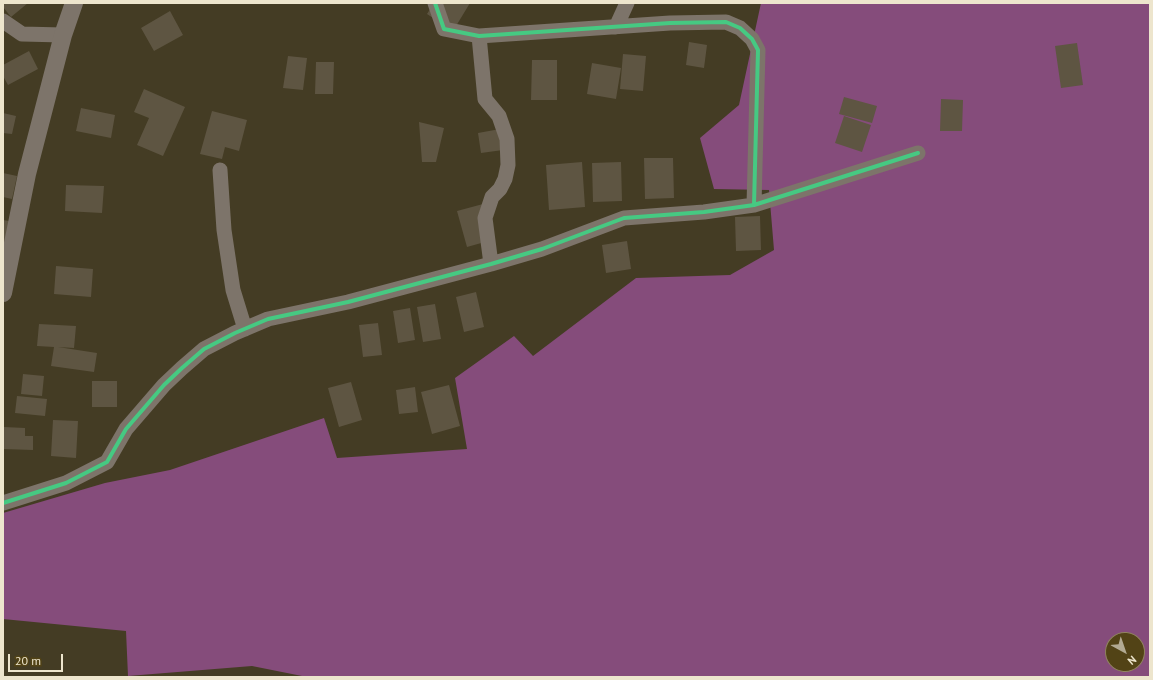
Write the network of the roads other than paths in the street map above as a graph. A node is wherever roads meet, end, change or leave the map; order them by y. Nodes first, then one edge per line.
1 (74, 3) edge
2 (435, 3) edge
3 (628, 3) edge
4 (3, 21) edge
5 (616, 27) junction
6 (63, 35) junction
7 (479, 36) junction
8 (918, 152) dead end
9 (220, 170) dead end
10 (754, 205) junction
11 (491, 264) junction
12 (3, 293) edge
13 (246, 328) junction
14 (3, 503) edge

1 - 6 street
2 - 7 street
3 - 5 street
4 - 6 street
5 - 7 street
5 - 10 street
6 - 12 street
7 - 11 street
8 - 10 street
9 - 13 street
10 - 11 street
11 - 13 street
13 - 14 street

